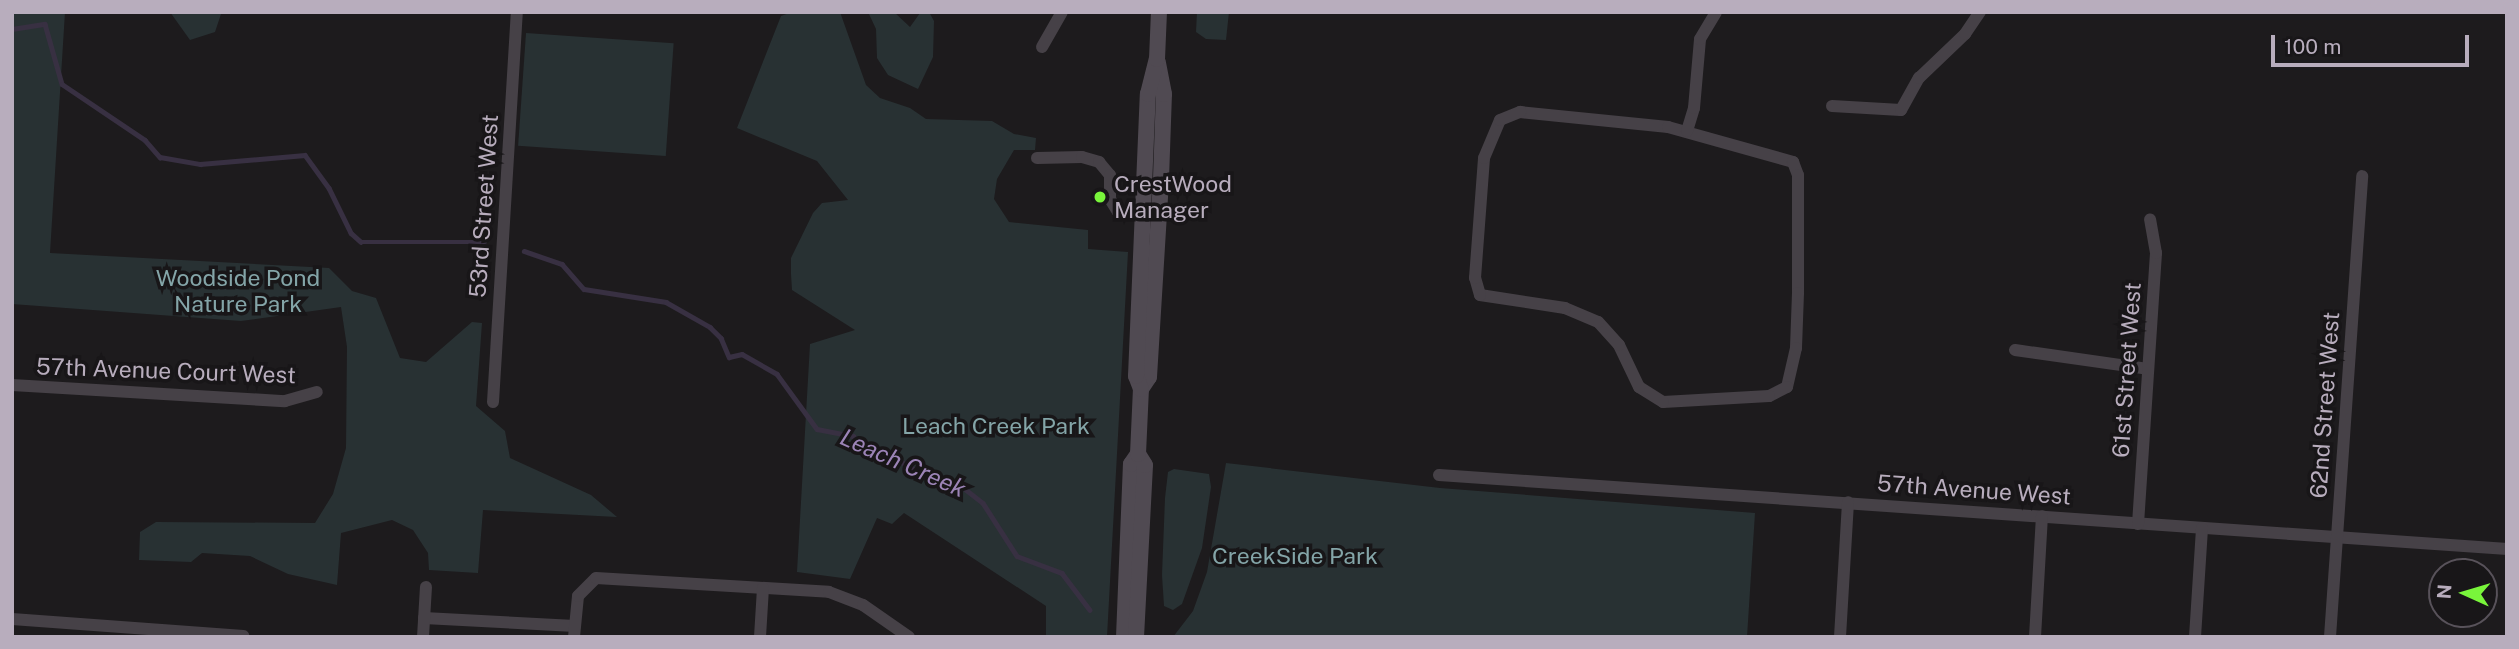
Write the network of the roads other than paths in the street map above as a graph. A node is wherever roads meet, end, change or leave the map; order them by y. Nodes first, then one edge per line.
1 (517, 12) edge
2 (1062, 12) edge
3 (1159, 12) edge
4 (1716, 12) edge
5 (1980, 12) edge
6 (1042, 47) dead end
7 (1832, 106) dead end
8 (1687, 131) junction
9 (1037, 158) dead end
10 (2362, 176) dead end
11 (1150, 214) junction
12 (2150, 220) dead end
13 (2015, 350) dead end
14 (2148, 369) junction
15 (12, 385) edge
16 (317, 393) dead end
17 (493, 402) dead end
18 (1139, 454) junction
19 (1439, 475) dead end
20 (1848, 502) junction
21 (2042, 516) junction
22 (2138, 524) junction
23 (2202, 528) junction
24 (2336, 538) junction
25 (2507, 549) edge
26 (426, 587) dead end
27 (763, 588) junction
28 (424, 618) junction
29 (12, 619) edge
30 (575, 632) edge
31 (243, 636) edge
32 (423, 637) edge
33 (760, 637) edge
34 (909, 637) edge
35 (1125, 637) edge
36 (1136, 637) edge
37 (1840, 637) edge
38 (2035, 637) edge
39 (2195, 637) edge
40 (2330, 637) edge

1 - 17 street, 53rd Street West
2 - 6 street
3 - 11 main road
4 - 8 street
5 - 7 street
8 - 8 street
9 - 11 street
10 - 24 street, 62nd Street West
11 - 18 main road
12 - 14 street, 61st Street West
13 - 14 street
14 - 22 street, 61st Street West
15 - 16 street, 57th Avenue Court West
18 - 35 main road
18 - 36 main road
19 - 20 street, 57th Avenue West
20 - 21 street, 57th Avenue West
20 - 37 street
21 - 22 street, 57th Avenue West
21 - 38 street
22 - 23 street, 57th Avenue West
23 - 24 street, 57th Avenue West
23 - 39 street
24 - 25 street, 57th Avenue West
24 - 40 street, 62nd Street West
26 - 28 street
27 - 30 street
27 - 33 street
27 - 34 street
28 - 30 street
28 - 32 street
29 - 31 street

